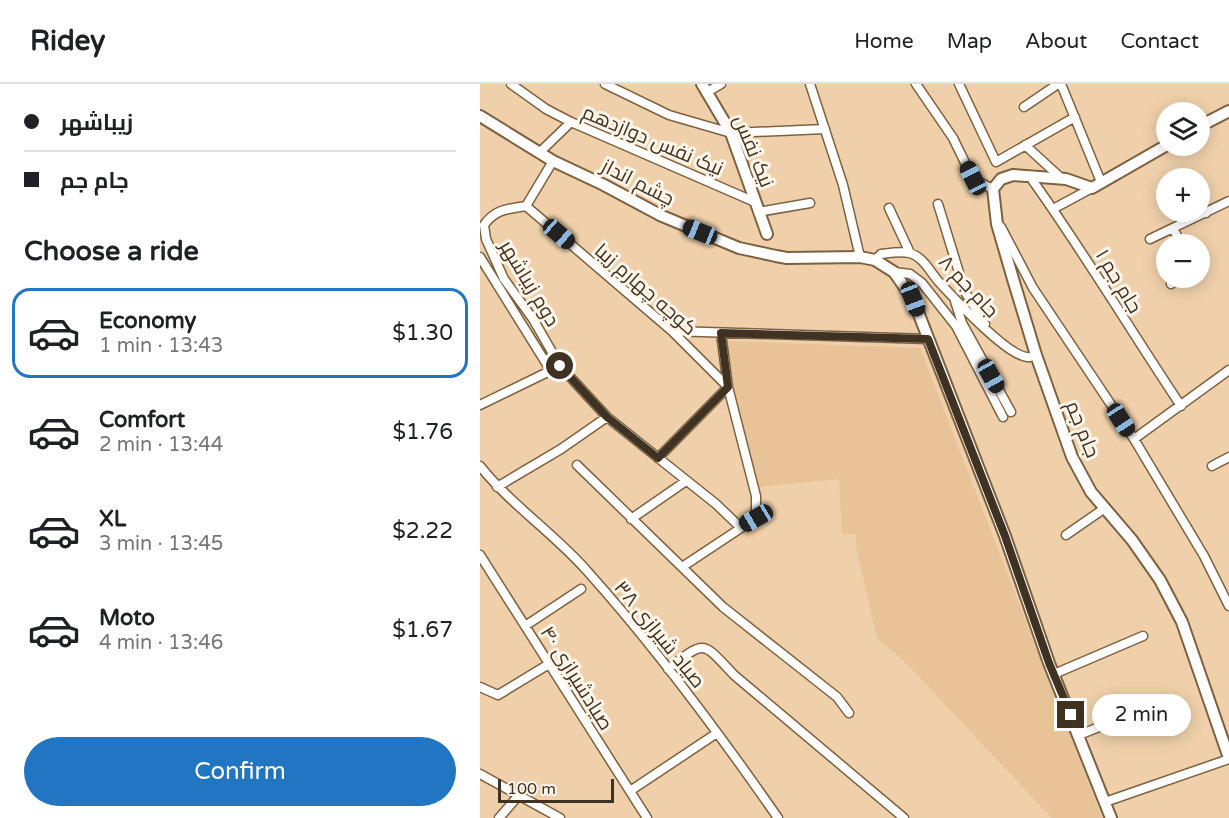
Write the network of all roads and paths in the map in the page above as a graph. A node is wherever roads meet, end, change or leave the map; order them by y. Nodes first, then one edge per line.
1 (511, 84) edge
2 (605, 84) edge
3 (721, 84) edge
4 (810, 84) edge
5 (916, 84) edge
6 (959, 84) edge
7 (1059, 84) edge
8 (705, 88) edge
9 (1024, 107) dead end
10 (1229, 111) edge
11 (480, 116) edge
12 (1075, 117) junction
13 (1223, 117) edge
14 (571, 122) junction
15 (825, 129) junction
16 (731, 133) junction
17 (1025, 145) junction
18 (1156, 151) edge
19 (539, 153) junction
20 (553, 161) junction
21 (1060, 178) junction
22 (1034, 181) dead end
23 (1096, 185) junction
24 (993, 189) junction
25 (1229, 201) edge
26 (810, 204) dead end
27 (938, 204) dead end
28 (526, 206) junction
29 (757, 207) junction
30 (890, 208) dead end
31 (1053, 209) junction
32 (1210, 211) edge
33 (996, 216) junction
34 (1187, 222) edge
35 (1173, 229) junction
36 (767, 234) dead end
37 (1176, 234) edge
38 (1150, 239) dead end
39 (910, 253) junction
40 (480, 257) edge
41 (860, 257) junction
42 (875, 260) junction
43 (894, 272) junction
44 (954, 298) junction
45 (672, 332) junction
46 (721, 333) junction
47 (992, 334) junction
48 (928, 339) junction
49 (1036, 356) junction
50 (560, 366) junction
51 (1229, 370) edge
52 (551, 371) junction
53 (728, 387) junction
54 (480, 405) edge
55 (1181, 406) junction
56 (1011, 412) dead end
57 (607, 417) junction
58 (1003, 417) dead end
59 (1134, 440) junction
60 (1229, 457) edge
61 (658, 458) junction
62 (577, 465) dead end
63 (480, 466) edge
64 (1212, 466) dead end
65 (686, 481) junction
66 (497, 487) junction
67 (1105, 508) junction
68 (631, 519) junction
69 (740, 527) junction
70 (1066, 535) dead end
71 (480, 555) edge
72 (682, 567) junction
73 (581, 589) dead end
74 (1229, 606) edge
75 (525, 626) junction
76 (1143, 636) dead end
77 (549, 664) junction
78 (668, 669) junction
79 (1054, 674) junction
80 (480, 687) edge
81 (1157, 704) dead end
82 (849, 713) dead end
83 (717, 733) junction
84 (1079, 735) junction
85 (1229, 758) edge
86 (480, 774) edge
87 (630, 791) junction
88 (519, 795) junction
89 (1105, 802) junction
90 (499, 818) edge
91 (560, 818) edge
92 (647, 818) edge
93 (778, 818) edge
94 (904, 818) edge
95 (1111, 818) edge

1 - 14 street, نیک نفس دوازدهم
2 - 16 street
3 - 8 street
4 - 15 street
5 - 24 street
6 - 17 street
7 - 9 street
7 - 12 street
8 - 16 street, نیک نفس
10 - 13 street
11 - 19 street, چشم انداز
12 - 17 street
12 - 23 street
14 - 19 street
14 - 29 street, نیک نفس دوازدهم
15 - 16 street
15 - 41 street
16 - 29 street, نیک نفس
17 - 21 street
18 - 23 street
19 - 20 street, چشم انداز
20 - 28 street
20 - 41 street, چشم انداز
21 - 23 street
21 - 24 street
22 - 31 street, ۱ جام جم
23 - 31 street
24 - 33 street, جام جم
25 - 32 street
26 - 29 street
27 - 47 street
28 - 45 street, کوچه چهارم زیبا
28 - 50 street, دوم زیباشهر
29 - 36 street, نیک نفس
30 - 39 street
31 - 55 street, ۱ جام جم
33 - 49 street, جام جم
33 - 59 street
34 - 35 street
35 - 37 street
35 - 38 street
39 - 42 street, ۸ جام جم
39 - 44 street, ۸ جام جم
40 - 52 street
41 - 42 street, چشم انداز
42 - 43 street, چشم انداز
43 - 48 street
43 - 58 street
44 - 47 street, ۸ جام جم
44 - 56 street
45 - 46 street
45 - 53 street, کوچه چهارم زیبا
46 - 48 street
46 - 53 street, کوچه چهارم زیبا
47 - 49 street, ۸ جام جم
48 - 79 street
49 - 67 street, جام جم
50 - 52 street
50 - 57 street, دوم زیباشهر
51 - 55 street
52 - 54 street
53 - 61 street
53 - 69 street
55 - 59 street
57 - 61 street, دوم زیباشهر
57 - 66 street
59 - 74 street
60 - 64 street
61 - 65 street, دوم زیباشهر
62 - 68 street
63 - 66 street, صیاد شیرازی ۳۸
65 - 68 street
65 - 69 street, دوم زیباشهر
66 - 78 street, صیاد شیرازی ۳۸
67 - 70 street
67 - 85 street, جام جم
68 - 72 street
69 - 72 street
71 - 75 street, ۴۰ صیادشیرازی
72 - 82 street
73 - 75 street
75 - 77 street, ۴۰ صیادشیرازی
76 - 79 street
77 - 80 street
77 - 87 street, ۴۰ صیادشیرازی
78 - 83 street, صیاد شیرازی ۳۸
78 - 94 street
79 - 84 street
81 - 84 street
83 - 87 street
83 - 93 street, صیاد شیرازی ۳۸
84 - 89 street
85 - 89 street
86 - 88 street
87 - 92 street, ۴۰ صیادشیرازی
88 - 90 street
88 - 91 street
89 - 95 street

